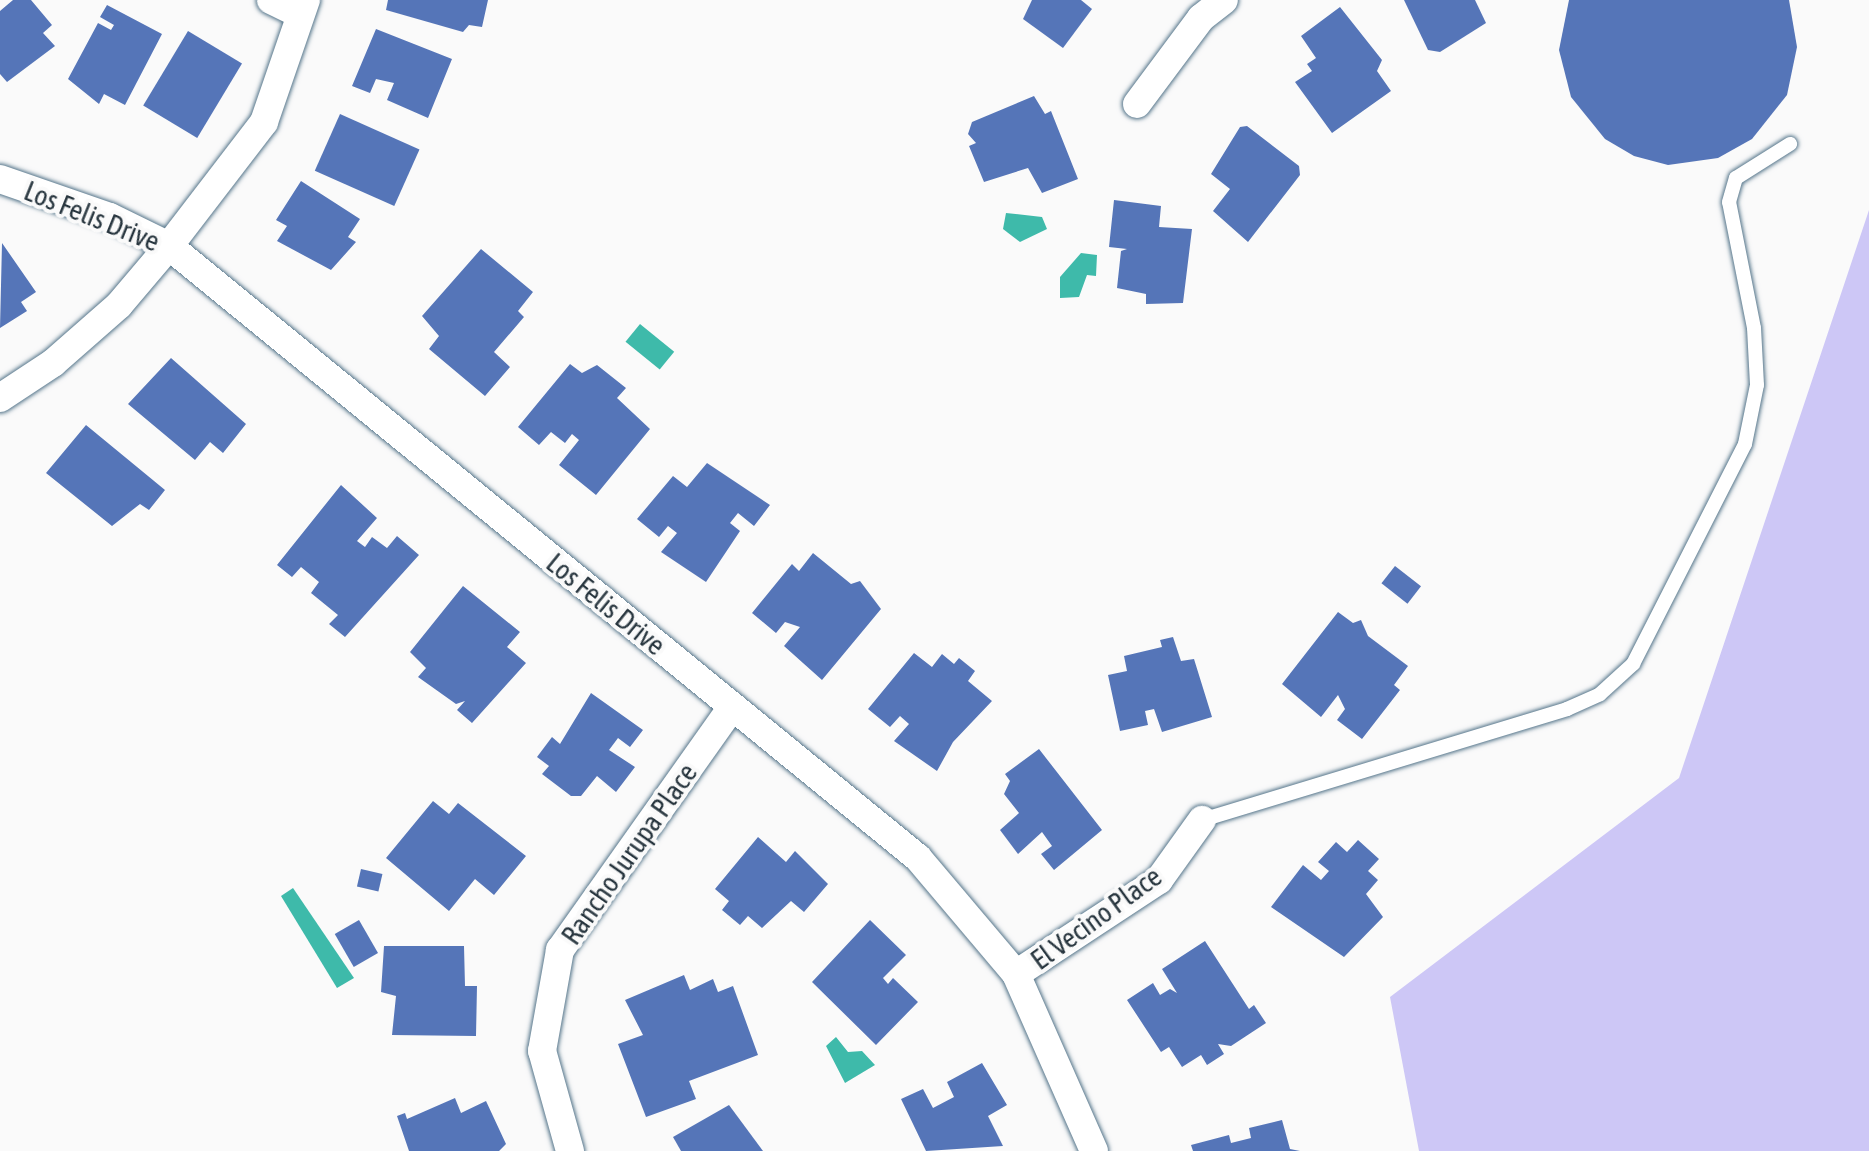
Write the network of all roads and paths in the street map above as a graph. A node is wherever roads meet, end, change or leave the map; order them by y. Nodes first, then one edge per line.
1 (271, 0) edge
2 (1224, 0) edge
3 (303, 7) edge
4 (1137, 104) dead end
5 (1790, 144) dead end
6 (0, 179) edge
7 (169, 246) junction
8 (0, 398) edge
9 (732, 707) junction
10 (1202, 820) joint
11 (1016, 974) junction
12 (570, 1151) edge
13 (1094, 1151) edge

1 - 3 street
2 - 4 street
3 - 7 street
5 - 10 lane
6 - 7 street, Los Felis Drive
7 - 8 street
7 - 9 street, Los Felis Drive
9 - 11 street, Los Felis Drive
9 - 12 street, Rancho Jurupa Place
10 - 11 street, El Vecino Place
11 - 13 street, Los Felis Drive

